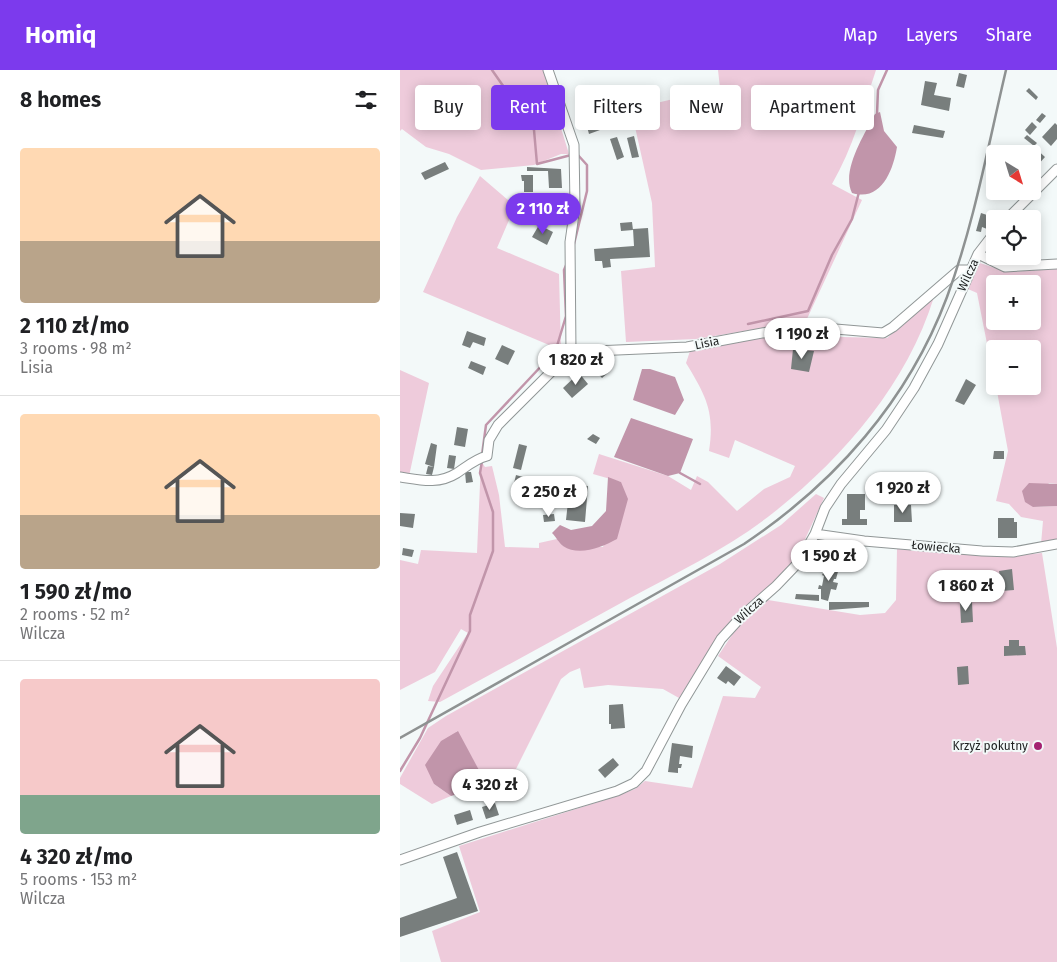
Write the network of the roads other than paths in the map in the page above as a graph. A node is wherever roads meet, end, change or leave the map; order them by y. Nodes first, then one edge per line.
1 (548, 70) edge
2 (1057, 169) edge
3 (1016, 210) edge
4 (986, 244) edge
5 (978, 254) junction
6 (1057, 264) edge
7 (969, 270) junction
8 (570, 352) junction
9 (400, 477) edge
10 (815, 534) junction
11 (1057, 544) edge
12 (400, 860) edge

1 - 8 street
2 - 3 street
4 - 5 street, Wilcza
5 - 6 street
5 - 7 street, Wilcza
7 - 8 street, Lisia
7 - 10 street, Wilcza
8 - 9 street
10 - 11 street, Łowiecka
10 - 12 street, Wilcza

